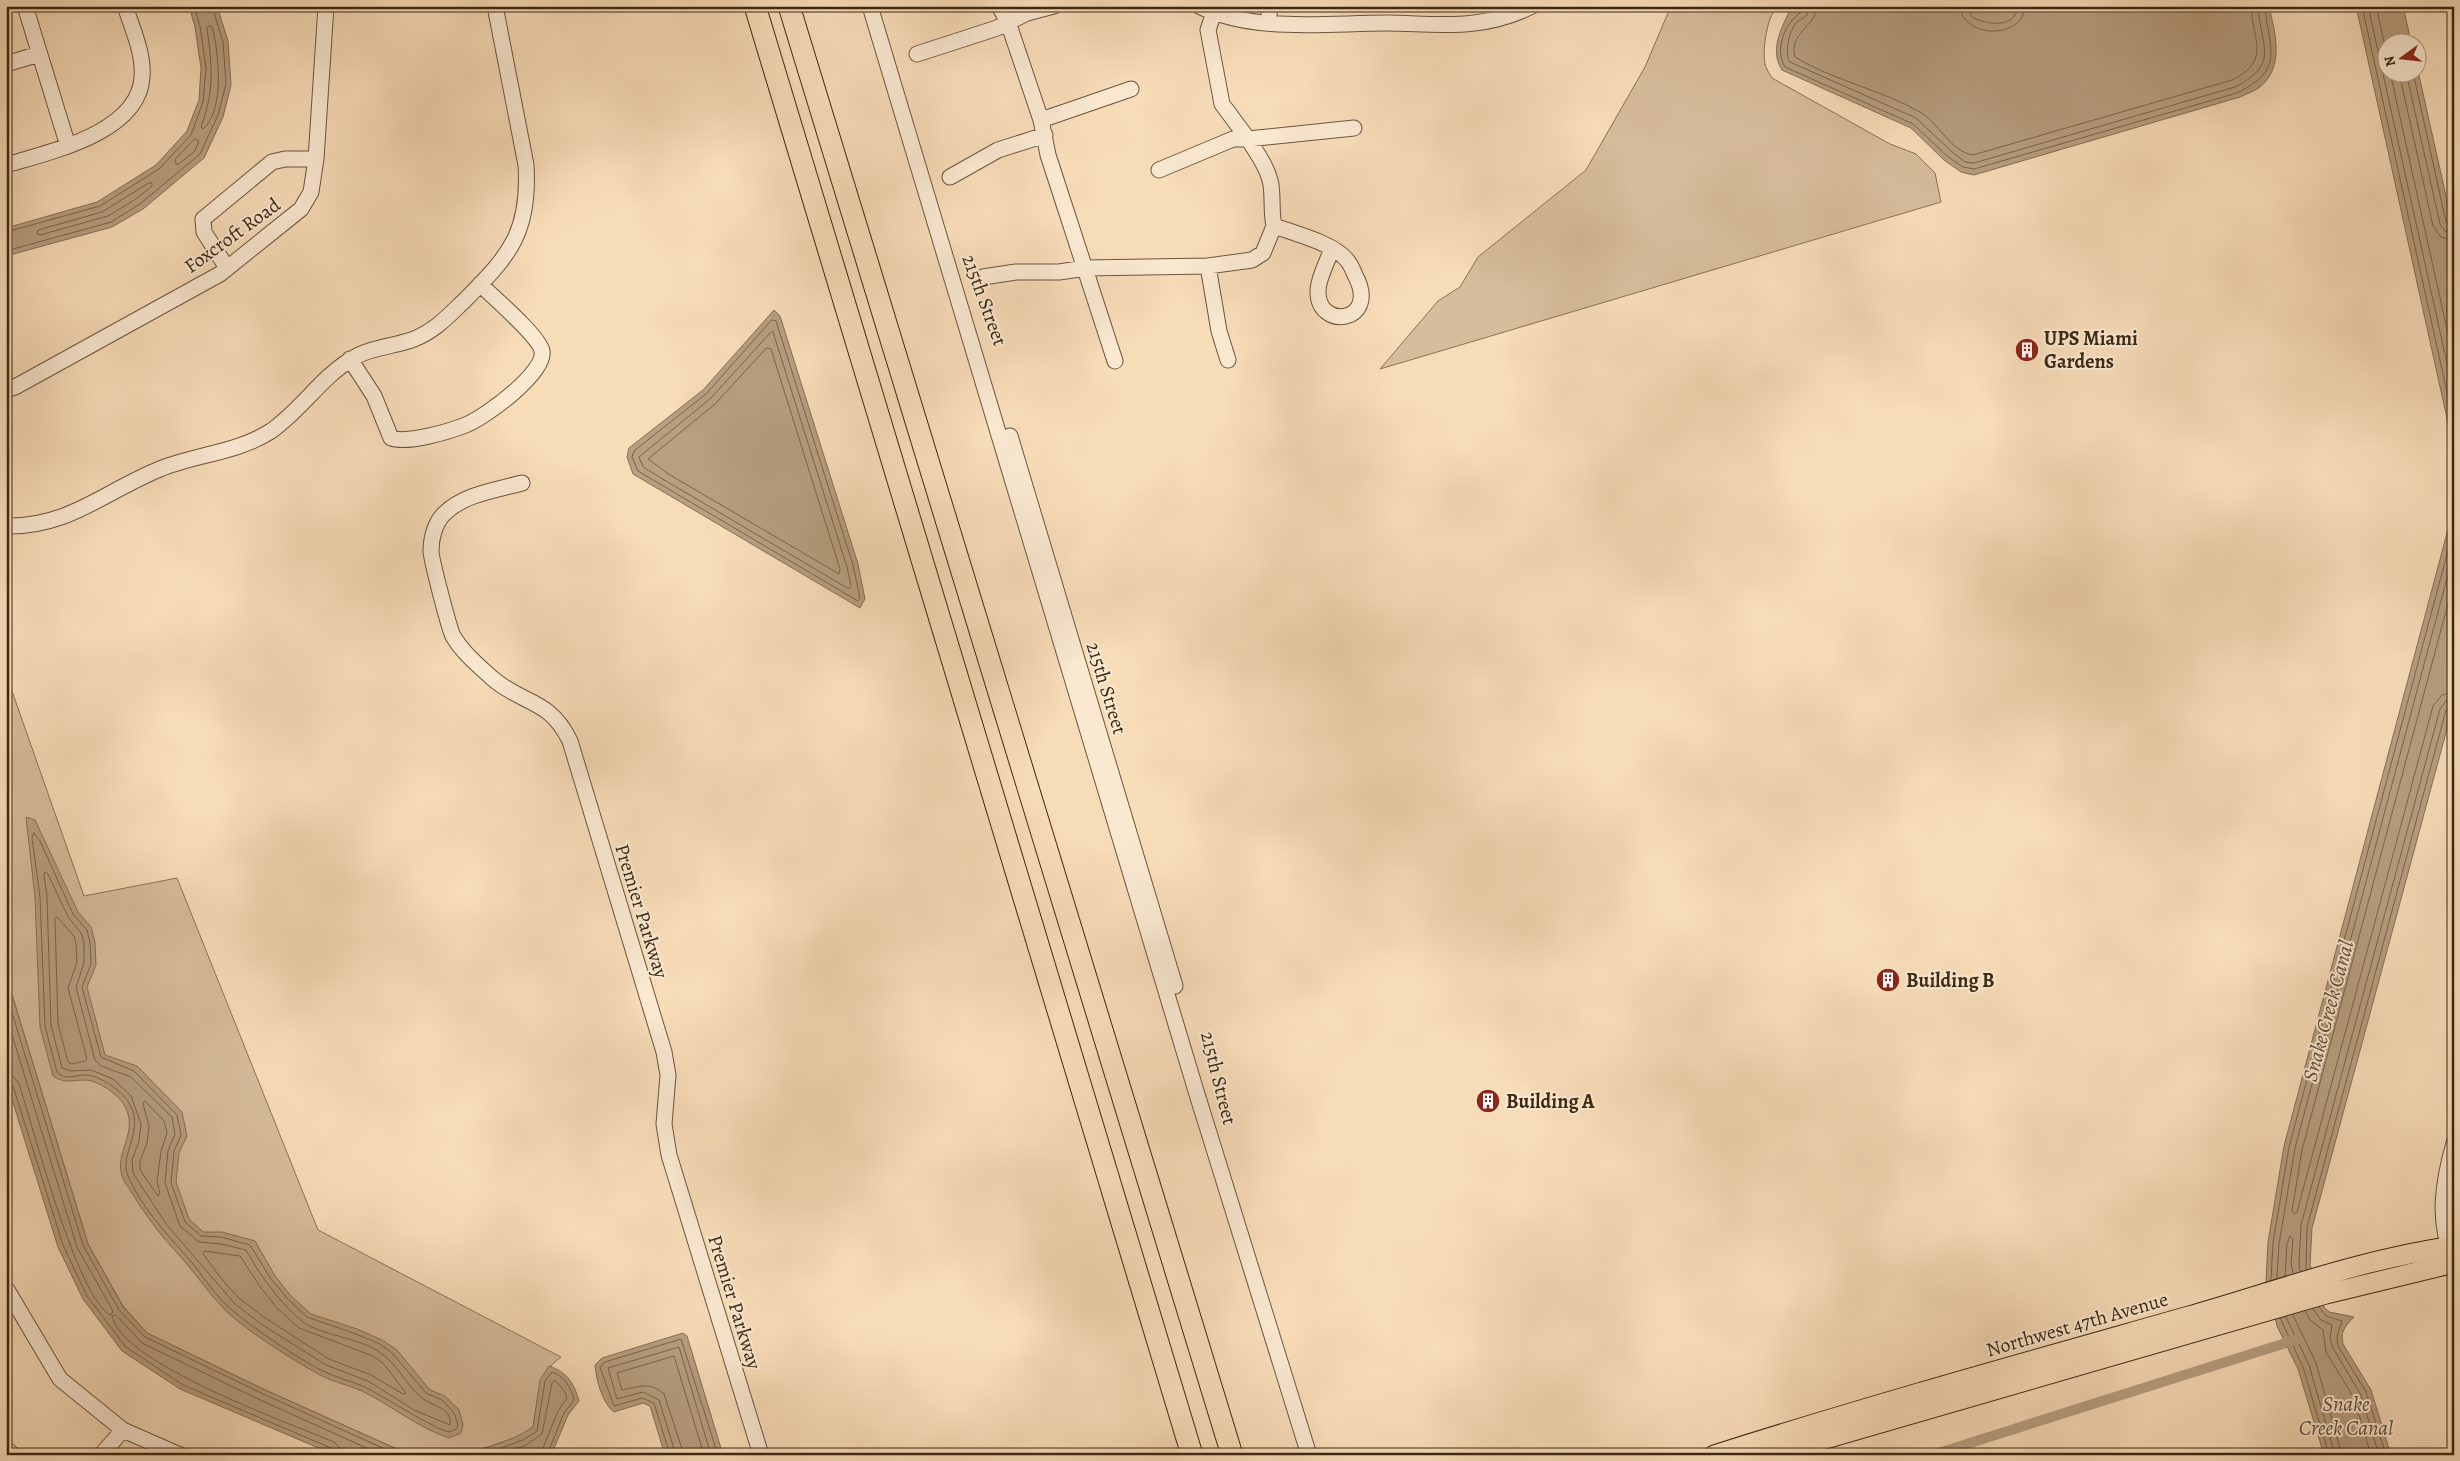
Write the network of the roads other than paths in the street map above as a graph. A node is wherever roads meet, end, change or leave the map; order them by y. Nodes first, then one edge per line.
1 (25, 6) edge
2 (125, 6) edge
3 (326, 6) edge
4 (494, 6) edge
5 (755, 6) edge
6 (789, 6) edge
7 (870, 6) edge
8 (999, 6) edge
9 (1054, 6) edge
10 (1199, 6) edge
11 (1270, 6) edge
12 (1532, 6) edge
13 (1215, 10) edge
14 (1008, 22) junction
15 (1268, 23) junction
16 (39, 54) junction
17 (916, 54) dead end
18 (6, 64) edge
19 (1130, 89) dead end
20 (1041, 120) junction
21 (1354, 128) dead end
22 (1045, 135) junction
23 (1248, 138) junction
24 (68, 146) junction
25 (316, 159) junction
26 (6, 165) edge
27 (1159, 170) dead end
28 (950, 178) dead end
29 (1274, 226) junction
30 (1332, 248) dead end
31 (1208, 266) junction
32 (227, 268) junction
33 (1086, 268) junction
34 (982, 278) dead end
35 (480, 284) junction
36 (350, 359) junction
37 (1228, 360) dead end
38 (1115, 361) dead end
39 (6, 390) edge
40 (522, 483) dead end
41 (6, 526) edge
42 (2454, 1143) edge
43 (2452, 1253) edge
44 (6, 1288) edge
45 (2263, 1303) junction
46 (123, 1430) junction
47 (6, 1449) edge
48 (13, 1455) edge
49 (101, 1455) edge
50 (180, 1455) edge
51 (761, 1455) edge
52 (1192, 1455) edge
53 (1232, 1455) edge
54 (1309, 1455) edge
55 (1714, 1455) edge
56 (1770, 1455) edge

1 - 16 street
2 - 24 street
3 - 25 street, Foxcroft Road
4 - 35 street
5 - 52 highway
6 - 53 highway
7 - 54 street, 215th Street
8 - 14 street
9 - 14 street
10 - 13 street
11 - 15 street
12 - 15 street
13 - 15 street
13 - 23 street
14 - 17 street
14 - 20 street
16 - 18 street
16 - 24 street
19 - 20 street
20 - 22 street
21 - 23 street
22 - 28 street
22 - 33 street
23 - 27 street
23 - 29 street
24 - 26 street
25 - 32 street, Foxcroft Road
25 - 32 street
29 - 30 street
29 - 31 street
31 - 33 street
31 - 37 street
32 - 39 street, Foxcroft Road
33 - 34 street
33 - 38 street
35 - 36 street
35 - 36 street
36 - 41 street
40 - 51 street, Premier Parkway
42 - 43 street
43 - 45 main road, Northwest 47th Avenue
44 - 46 street
45 - 55 main road, Northwest 47th Avenue
45 - 56 main road, Northwest 47th Avenue
46 - 49 street
46 - 50 street
47 - 48 street

